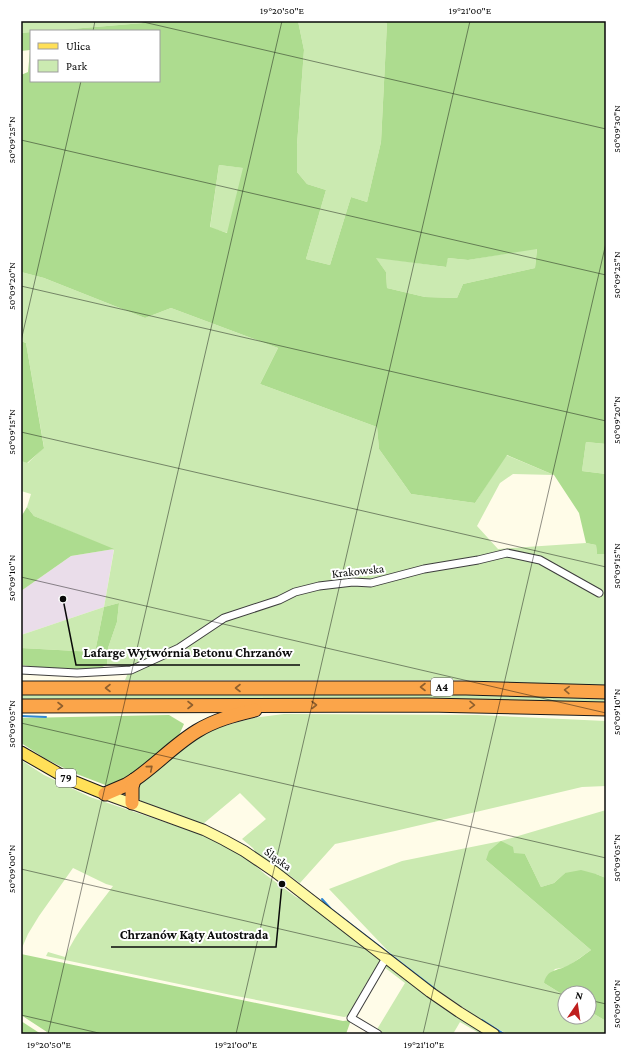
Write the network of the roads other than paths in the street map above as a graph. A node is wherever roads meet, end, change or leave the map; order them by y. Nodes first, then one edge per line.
1 (599, 593) dead end
2 (21, 670) edge
3 (21, 683) edge
4 (21, 688) edge
5 (53, 688) junction
6 (606, 692) edge
7 (275, 705) junction
8 (21, 706) edge
9 (606, 709) edge
10 (21, 752) edge
11 (134, 780) junction
12 (105, 794) junction
13 (132, 804) junction
14 (386, 958) junction
15 (378, 1034) edge
16 (494, 1034) edge

1 - 2 street, Krakowska
3 - 5 highway
4 - 5 highway, A4
6 -> 5 highway, A4
8 -> 7 highway, A4
7 -> 9 highway, A4
11 -> 7 highway
10 - 12 main road, Śląska / 79
11 - 12 highway
11 - 13 highway
12 - 13 main road, Śląska / 79
13 - 14 main road, Śląska / 79
14 - 15 street
14 - 16 main road, Śląska / 79

